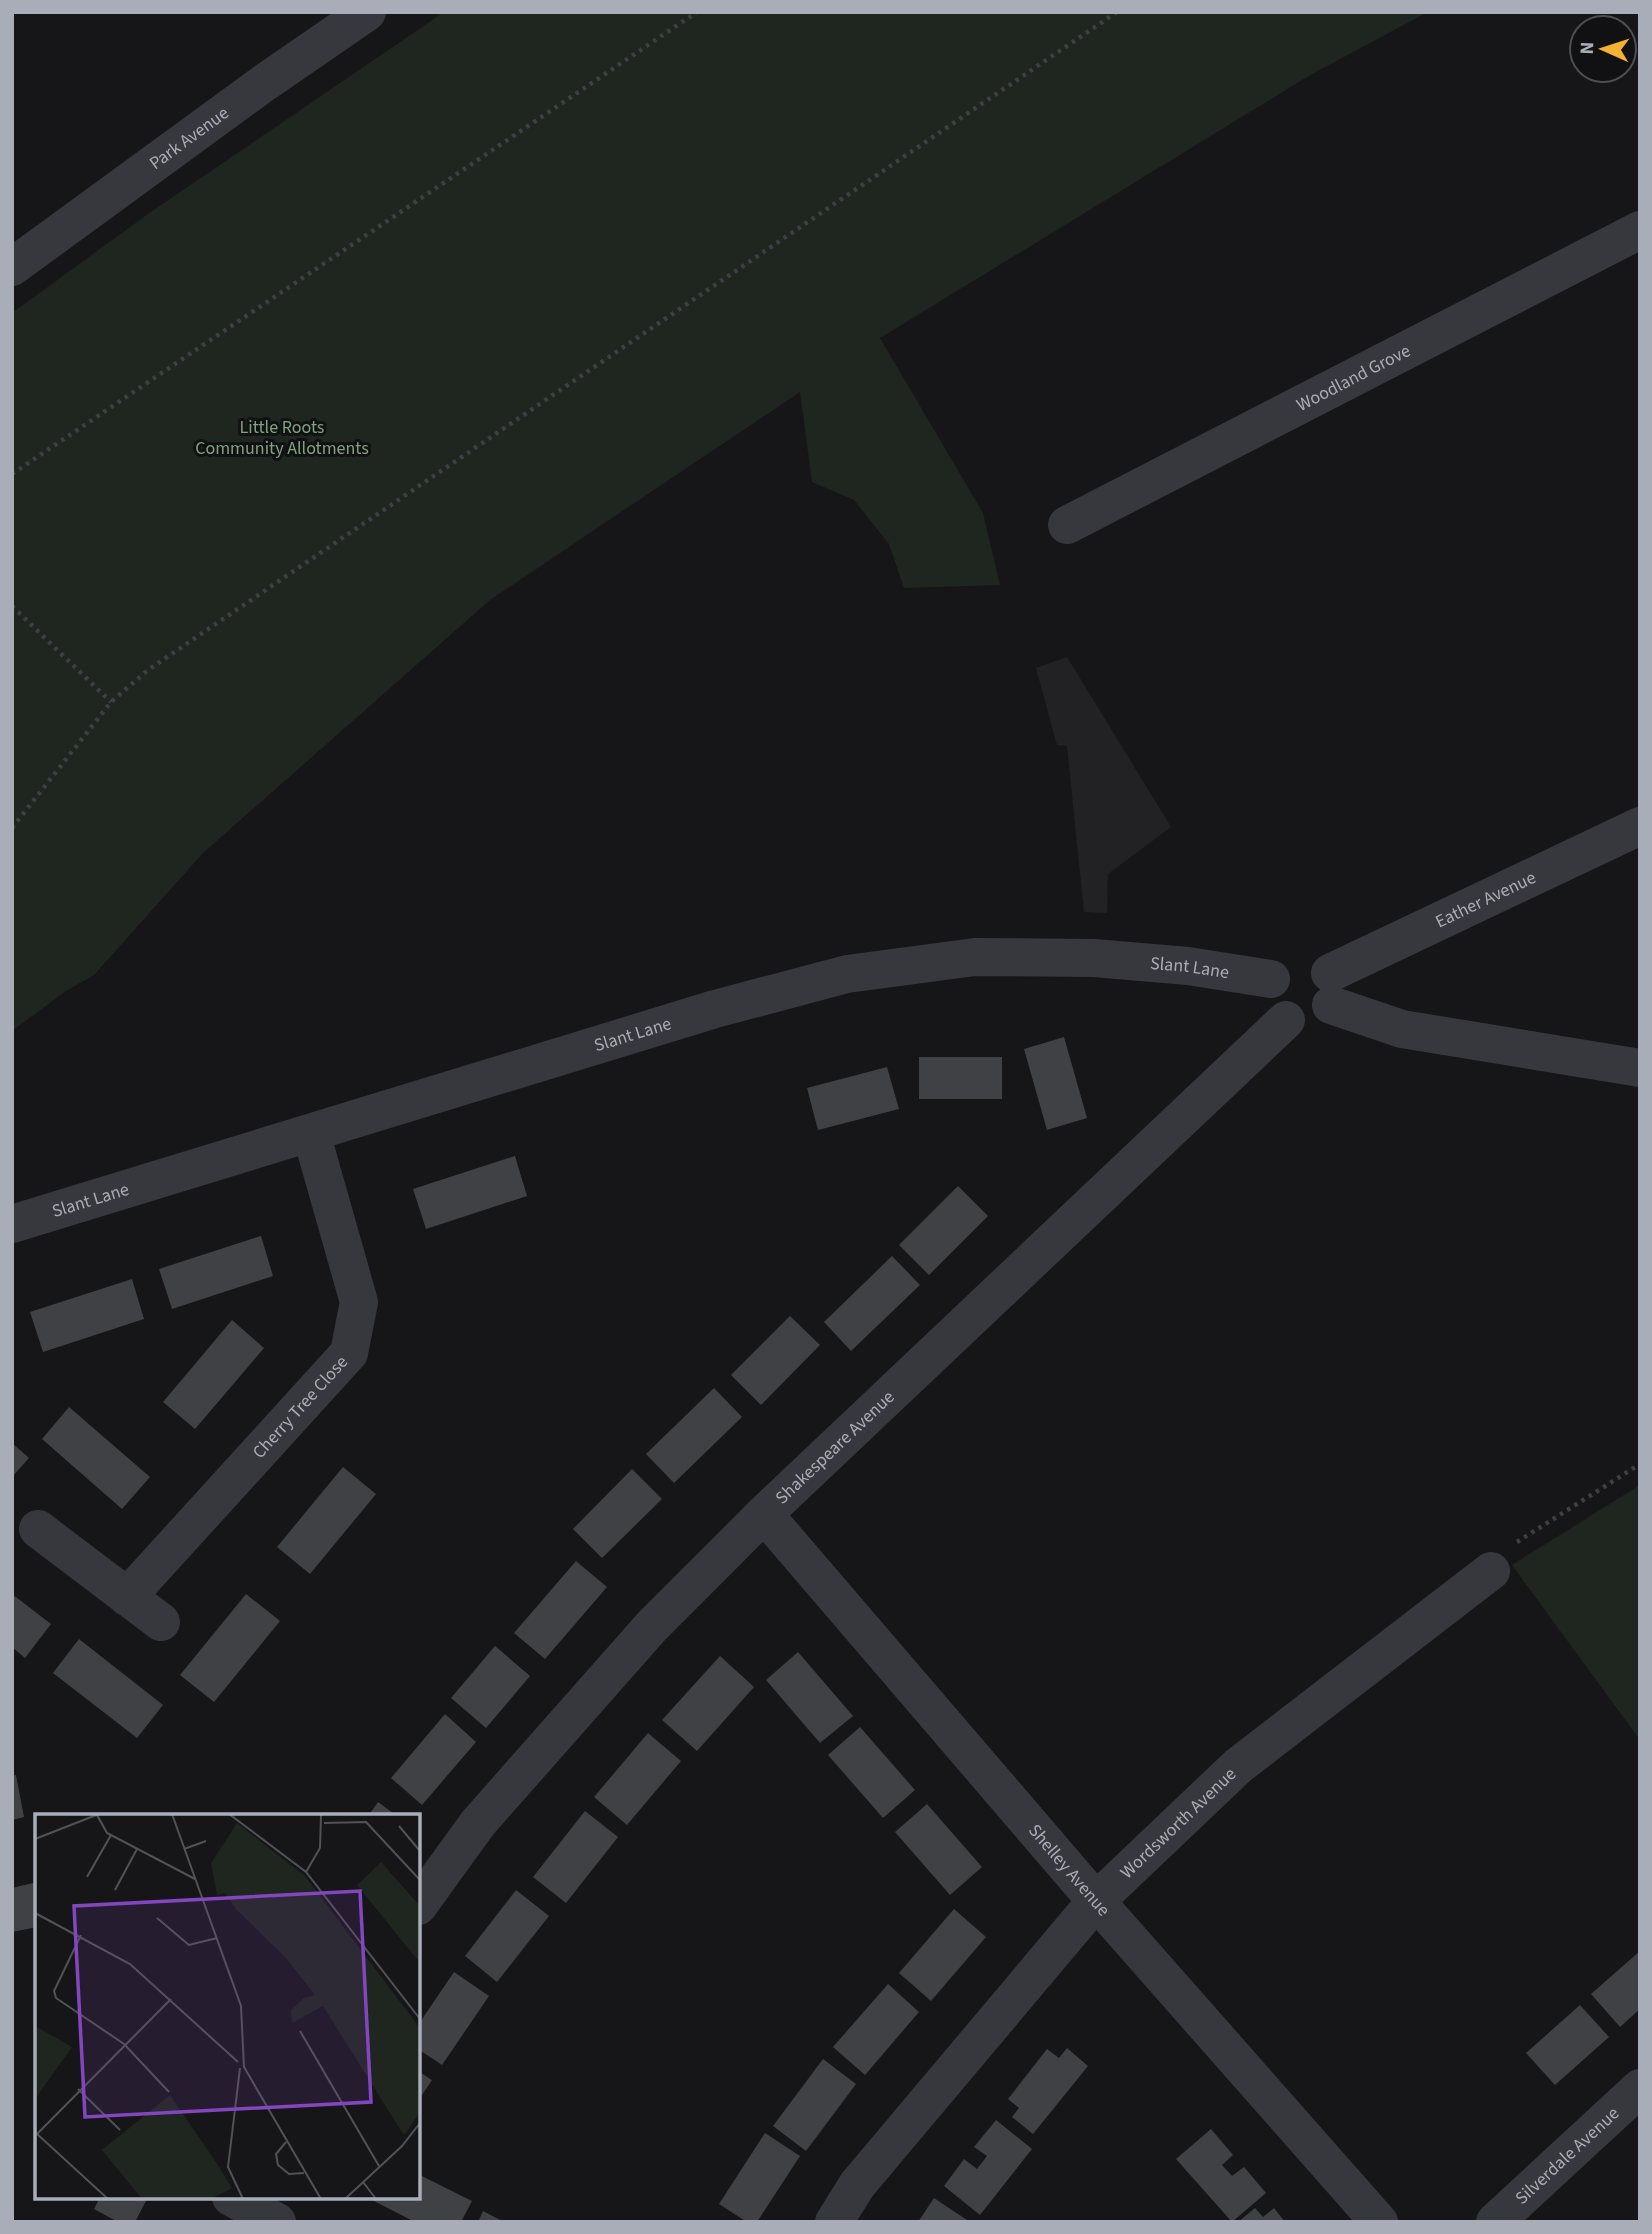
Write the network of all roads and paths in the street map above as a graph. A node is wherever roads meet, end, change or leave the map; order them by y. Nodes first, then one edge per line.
1 (367, 12) edge
2 (697, 12) edge
3 (1117, 12) edge
4 (1640, 230) edge
5 (12, 267) edge
6 (12, 474) edge
7 (1067, 525) dead end
8 (12, 606) edge
9 (111, 702) junction
10 (1640, 826) edge
11 (12, 828) edge
12 (1271, 979) junction
13 (1331, 989) junction
14 (1286, 1020) junction
15 (1640, 1068) edge
16 (311, 1132) junction
17 (12, 1224) edge
18 (1640, 1464) edge
19 (764, 1514) junction
20 (38, 1529) dead end
21 (1491, 1571) joint
22 (127, 1597) junction
23 (161, 1622) dead end
24 (1096, 1901) junction
25 (420, 1903) edge
26 (1640, 2088) edge
27 (229, 2199) edge
28 (234, 2199) edge
29 (216, 2222) edge
30 (277, 2222) edge
31 (834, 2222) edge
32 (1379, 2222) edge
33 (1495, 2222) edge

1 - 5 street, Park Avenue
2 - 6 path
3 - 9 path
4 - 7 street, Woodland Grove
8 - 9 path
9 - 11 path
10 - 13 street, Eather Avenue
12 - 13 street
12 - 14 street
12 - 16 street, Slant Lane
13 - 14 street
13 - 15 street
14 - 19 street, Shakespeare Avenue
16 - 17 street, Slant Lane
16 - 22 street, Cherry Tree Close
18 - 21 path
19 - 24 street, Shelley Avenue
19 - 25 street, Shakespeare Avenue
20 - 22 street
21 - 24 street, Wordsworth Avenue
22 - 23 street
24 - 31 street, Wordsworth Avenue
24 - 32 street, Shelley Avenue
26 - 33 street, Silverdale Avenue
27 - 29 street
28 - 30 street

